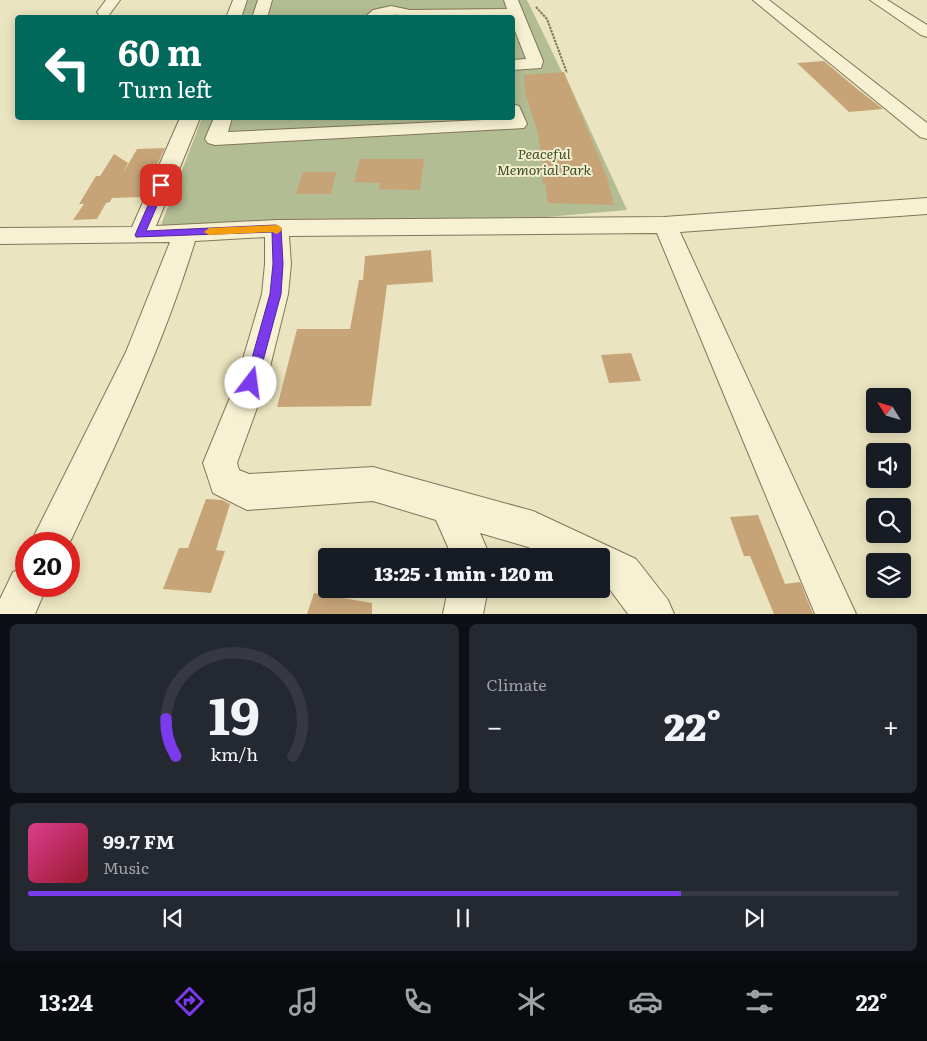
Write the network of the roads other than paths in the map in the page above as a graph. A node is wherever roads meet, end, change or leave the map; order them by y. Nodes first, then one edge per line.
1 (240, 0) edge
2 (265, 0) edge
3 (760, 0) edge
4 (877, 0) edge
5 (390, 5) edge
6 (514, 6) edge
7 (234, 15) edge
8 (260, 15) edge
9 (374, 15) edge
10 (406, 15) edge
11 (419, 15) edge
12 (927, 32) edge
13 (515, 65) edge
14 (515, 118) edge
15 (189, 120) edge
16 (222, 120) edge
17 (381, 124) edge
18 (927, 133) edge
19 (927, 206) edge
20 (664, 225) junction
21 (276, 228) junction
22 (185, 233) junction
23 (140, 235) junction
24 (0, 236) edge
25 (448, 505) junction
26 (55, 532) edge
27 (467, 548) edge
28 (571, 548) edge
29 (610, 567) edge
30 (22, 597) edge
31 (466, 598) edge
32 (14, 614) edge
33 (463, 614) edge
34 (654, 614) edge
35 (836, 614) edge

1 - 7 street
2 - 8 street
3 - 18 street
4 - 12 street
5 - 9 street
5 - 10 street
6 - 11 street
6 - 13 street
14 - 17 street
15 - 23 street
16 - 17 street
19 - 20 street
20 - 21 street
20 - 35 street
21 - 22 street
21 - 25 street
22 - 23 street
22 - 26 street
23 - 24 street
25 - 27 street
25 - 28 street
29 - 34 street
30 - 32 street
31 - 33 street

